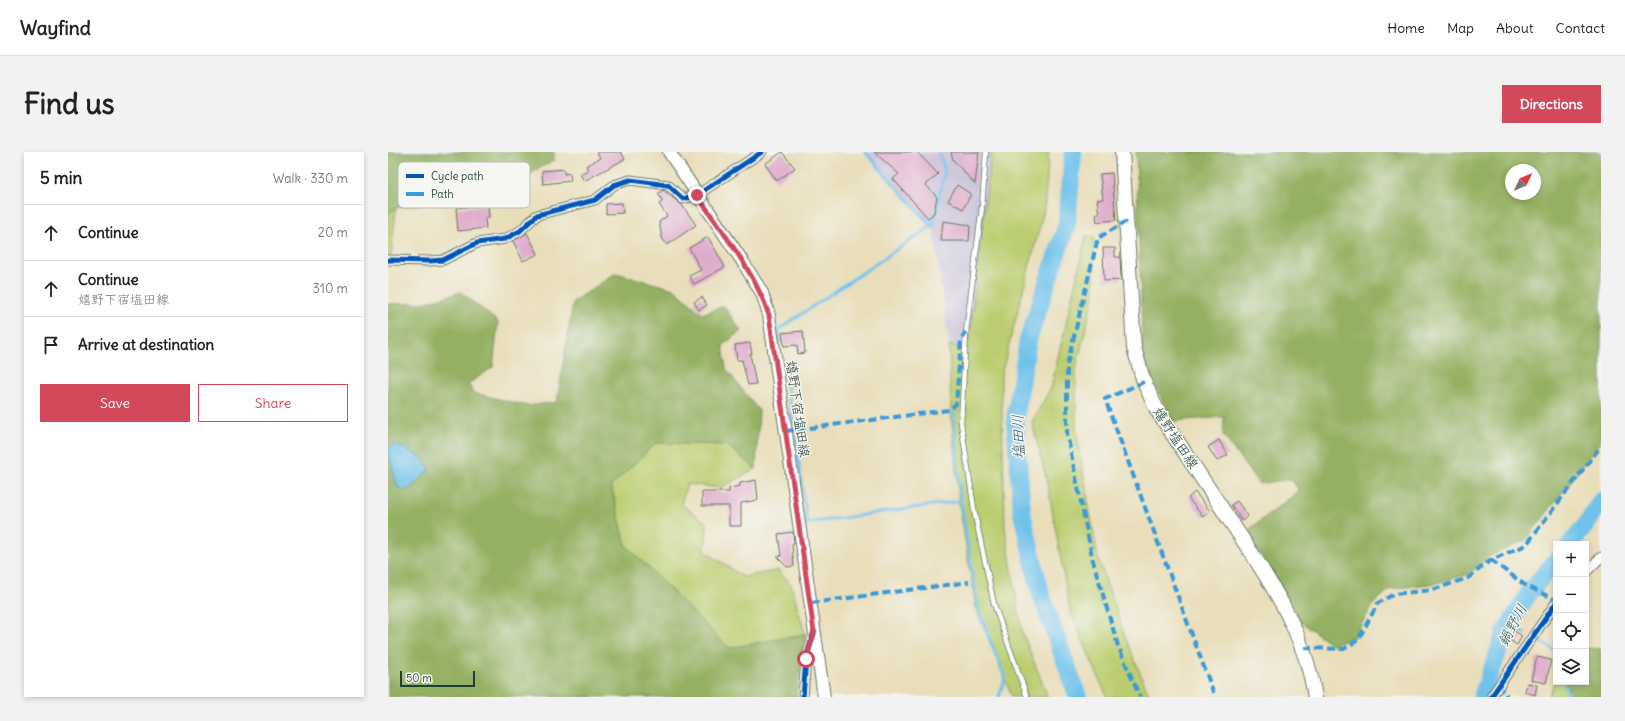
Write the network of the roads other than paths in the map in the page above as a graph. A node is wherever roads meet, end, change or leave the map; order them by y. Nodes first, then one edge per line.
1 (669, 152) edge
2 (762, 152) edge
3 (986, 152) edge
4 (1122, 152) edge
5 (697, 195) junction
6 (388, 260) edge
7 (1601, 557) edge
8 (1589, 569) edge
9 (1553, 607) edge
10 (814, 632) junction
11 (803, 697) edge
12 (824, 697) edge
13 (1027, 697) edge
14 (1315, 697) edge
15 (1491, 697) edge

1 - 5 main road, 嬉野下宿塩田線
2 - 5 street
3 - 13 lane
4 - 14 main road, 嬉野塩田線
5 - 6 street
5 - 10 main road, 嬉野下宿塩田線
7 - 8 street
9 - 15 street
10 - 11 street
10 - 12 main road, 嬉野下宿塩田線

